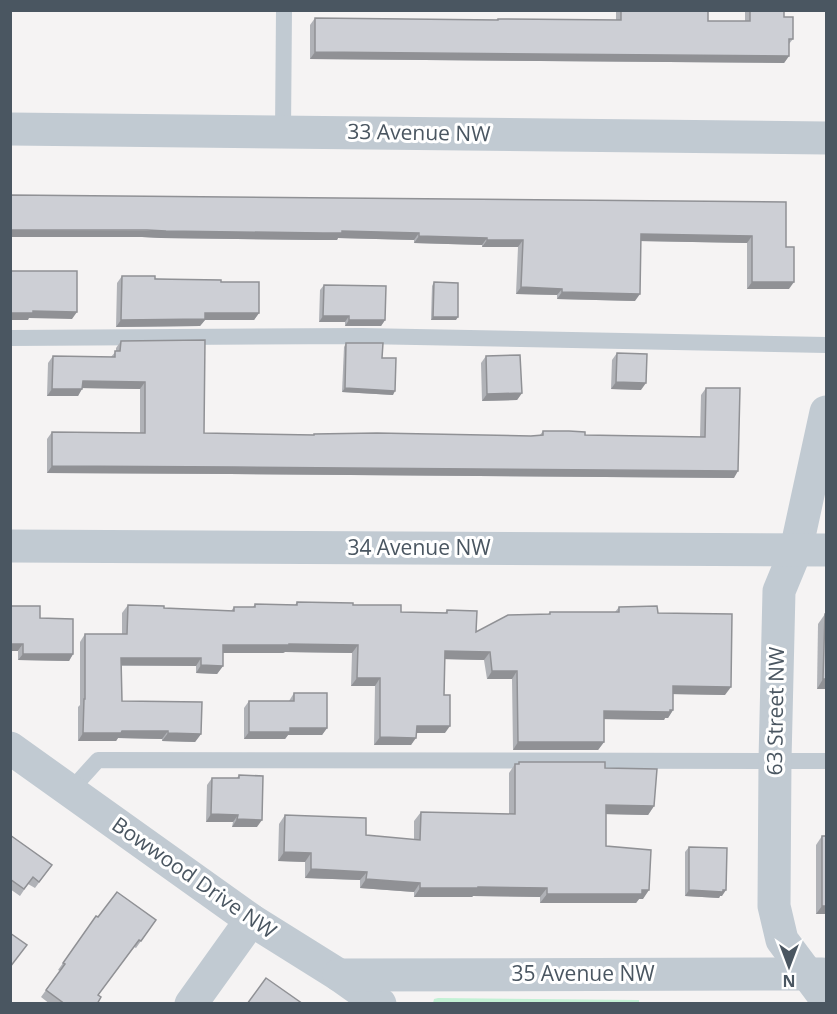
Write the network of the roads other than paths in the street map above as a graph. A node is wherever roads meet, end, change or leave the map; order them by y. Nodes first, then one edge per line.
1 (284, 10) edge
2 (10, 129) edge
3 (283, 131) junction
4 (826, 138) edge
5 (10, 338) edge
6 (826, 345) edge
7 (826, 412) edge
8 (10, 546) edge
9 (811, 550) edge
10 (10, 748) edge
11 (775, 760) junction
12 (826, 761) edge
13 (70, 791) junction
14 (251, 920) junction
15 (339, 975) junction
16 (820, 983) edge
17 (191, 1004) edge
18 (380, 1004) edge

1 - 3 lane
2 - 3 street, 33 Avenue NW
3 - 4 street, 33 Avenue NW
5 - 6 lane
7 - 9 street, 63 Street NW
8 - 9 street, 34 Avenue NW
9 - 11 street, 63 Street NW
10 - 13 street, Bowwood Drive NW
11 - 12 lane
11 - 13 lane
11 - 16 street, 63 Street NW
13 - 14 street, Bowwood Drive NW
14 - 15 street, Bowwood Drive NW
14 - 17 street
15 - 16 street, 35 Avenue NW
15 - 18 street, Bowwood Drive NW

